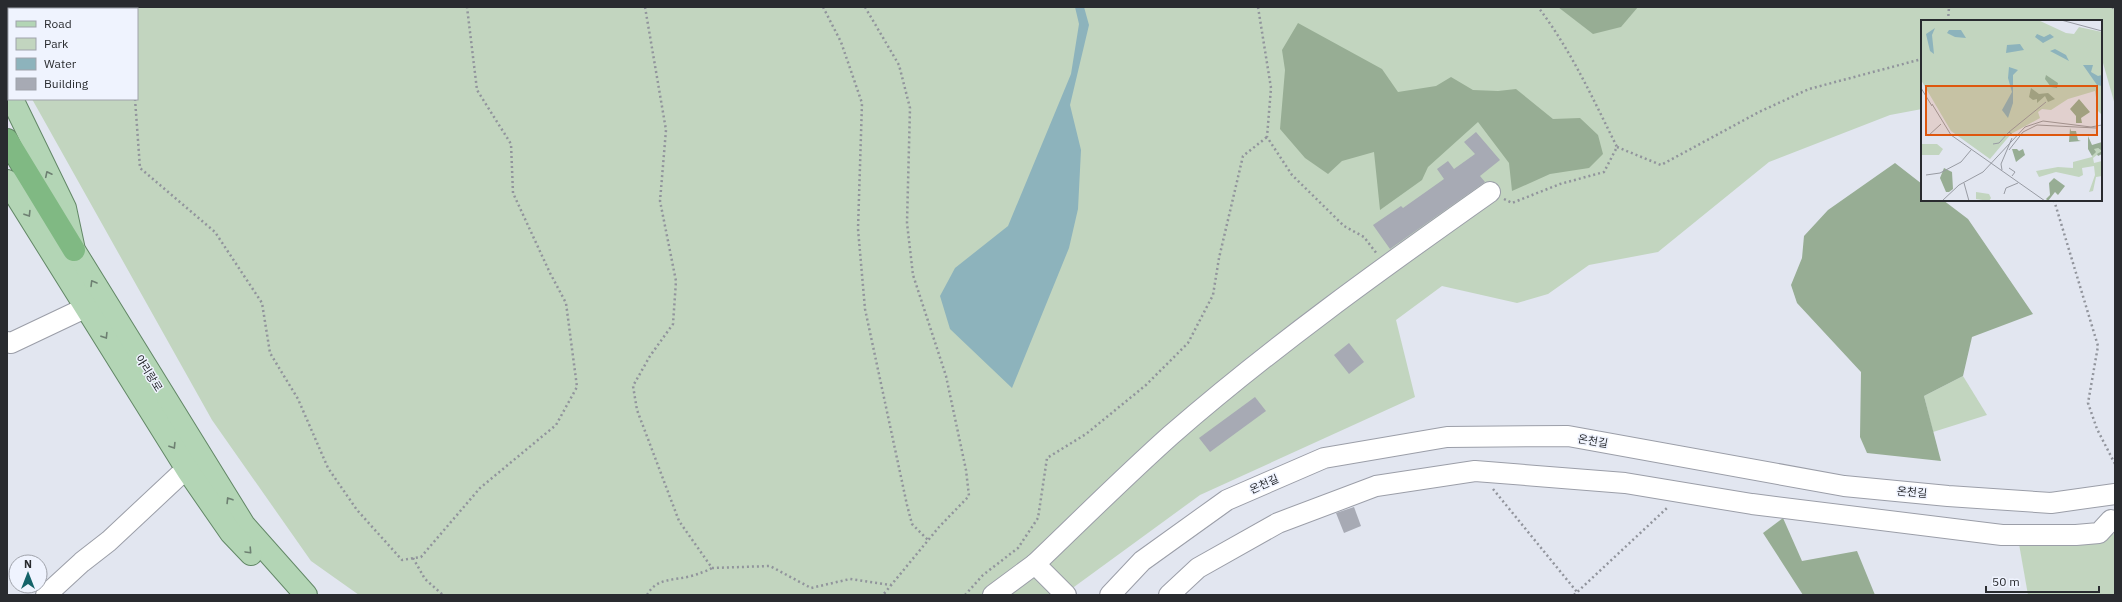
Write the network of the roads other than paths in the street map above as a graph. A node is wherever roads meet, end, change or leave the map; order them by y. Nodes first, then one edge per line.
1 (12, 100) edge
2 (7, 140) edge
3 (7, 181) edge
4 (1490, 192) road end
5 (74, 250) junction
6 (87, 307) junction
7 (7, 342) edge
8 (186, 468) junction
9 (2111, 494) edge
10 (2113, 520) edge
11 (1035, 564) junction
12 (46, 595) edge
13 (289, 595) edge
14 (306, 595) edge
15 (993, 595) edge
16 (1066, 595) edge
17 (1110, 595) edge
18 (1169, 595) edge

5 -> 1 main road
2 - 5 highway, 아리랑로
3 -> 6 main road, 아리랑로
4 - 11 street
14 -> 5 main road, 아리랑로
6 - 7 street
6 -> 8 main road, 아리랑로
8 - 12 street
8 -> 13 main road, 아리랑로
9 - 10 street
9 - 17 street, 온천길
10 - 18 street
11 - 15 street
11 - 16 street

